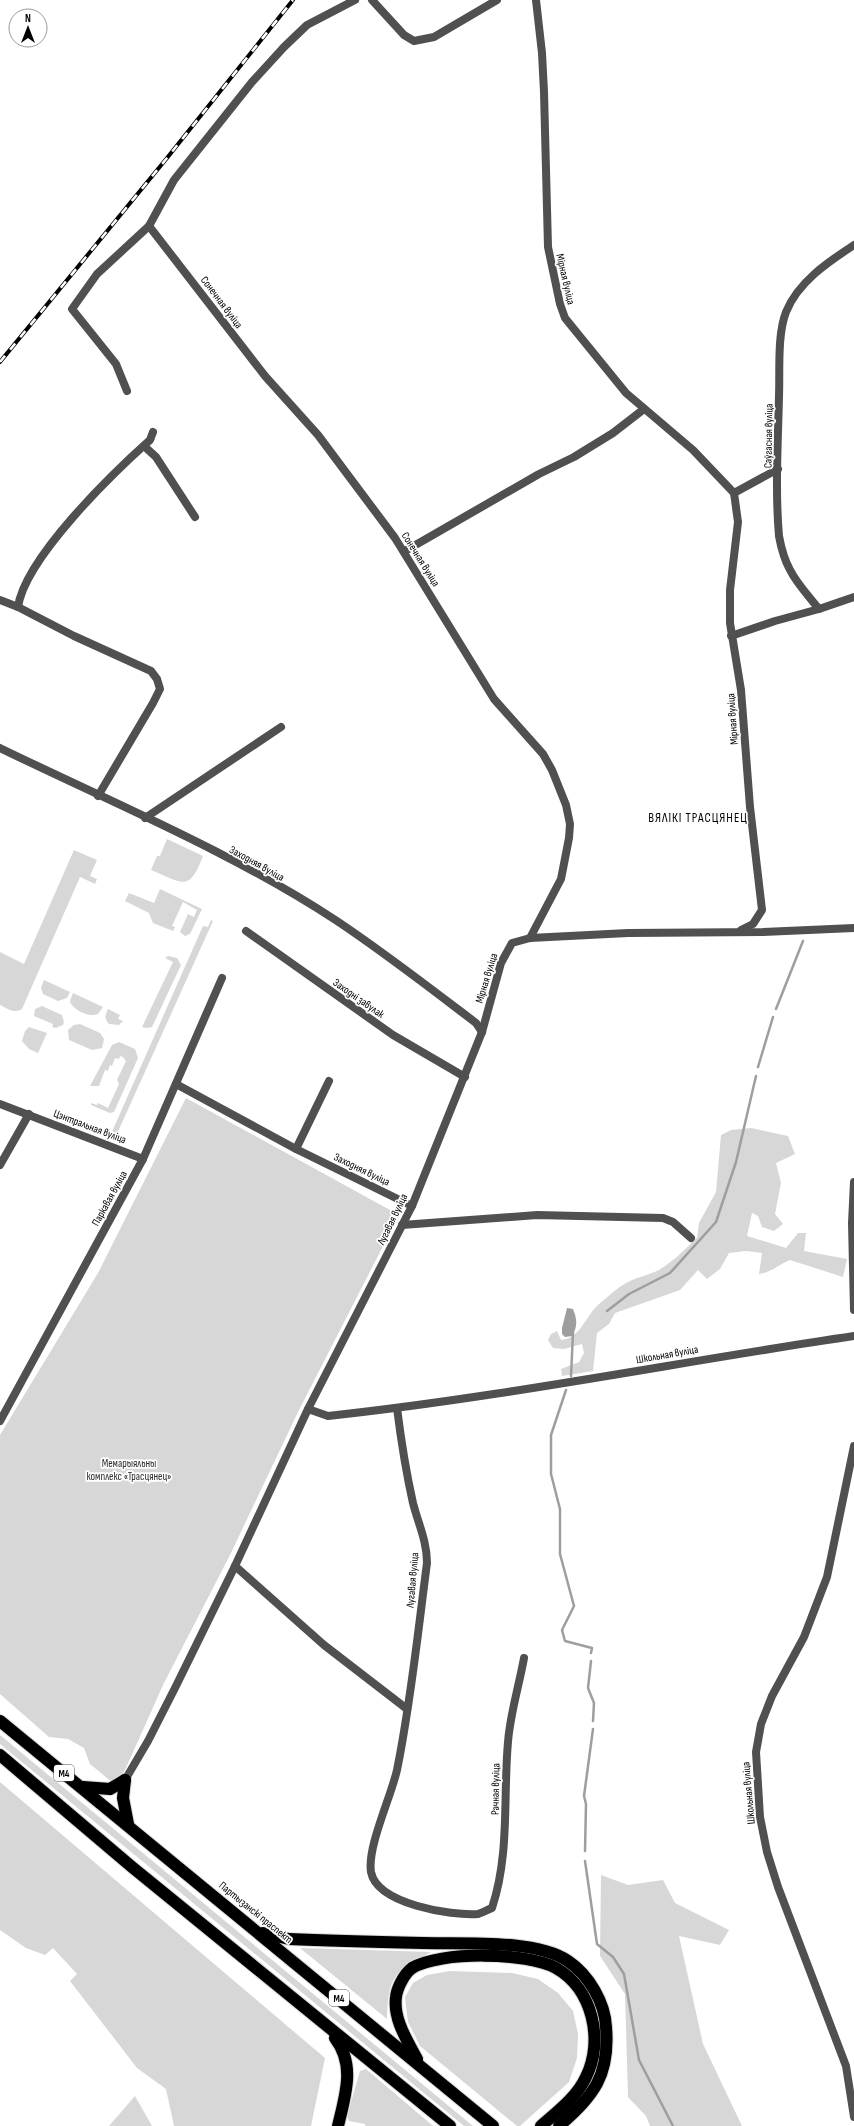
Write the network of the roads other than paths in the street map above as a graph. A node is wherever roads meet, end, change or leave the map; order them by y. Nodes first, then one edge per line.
1 (355, 0) edge
2 (372, 0) edge
3 (496, 0) edge
4 (536, 0) edge
5 (149, 226) junction
6 (854, 245) edge
7 (127, 391) dead end
8 (644, 409) junction
9 (152, 432) dead end
10 (144, 446) junction
11 (778, 469) junction
12 (734, 493) junction
13 (195, 517) dead end
14 (405, 551) junction
15 (854, 597) edge
16 (0, 600) edge
17 (18, 606) junction
18 (819, 609) junction
19 (731, 636) junction
20 (281, 727) dead end
21 (0, 748) edge
22 (98, 796) junction
23 (145, 818) junction
24 (762, 910) junction
25 (854, 928) edge
26 (246, 931) dead end
27 (738, 932) junction
28 (764, 932) junction
29 (530, 938) junction
30 (222, 978) dead end
31 (482, 1032) junction
32 (465, 1077) junction
33 (329, 1081) dead end
34 (176, 1084) junction
35 (0, 1104) edge
36 (29, 1114) junction
37 (296, 1149) junction
38 (143, 1159) junction
39 (0, 1165) edge
40 (854, 1182) edge
41 (412, 1206) junction
42 (402, 1224) junction
43 (691, 1238) dead end
44 (854, 1310) edge
45 (854, 1336) edge
46 (397, 1408) junction
47 (308, 1410) junction
48 (0, 1421) edge
49 (854, 1446) edge
50 (235, 1566) junction
51 (524, 1658) dead end
52 (407, 1709) junction
53 (0, 1721) edge
54 (0, 1755) edge
55 (125, 1780) junction
56 (82, 1787) junction
57 (128, 1824) junction
58 (371, 1872) joint
59 (257, 1930) junction
60 (329, 2029) junction
61 (421, 2065) junction
62 (854, 2117) edge
63 (558, 2122) edge
64 (338, 2126) edge
65 (450, 2126) edge
66 (493, 2126) edge
67 (542, 2126) edge

1 - 5 street
2 - 3 street
4 - 8 street, Мірная вуліца
5 - 7 street
5 - 14 street, Сонечная вуліца
6 - 11 street, Саўгасная вуліца
8 - 12 street, Мірная вуліца
8 - 14 street
9 - 10 street
10 - 13 street
10 - 17 street
11 - 12 street
11 - 18 street, Саўгасная вуліца
12 - 19 street, Мірная вуліца
14 - 29 street, Сонечная вуліца
15 - 18 street
16 - 17 street
17 - 22 street
18 - 19 street
19 - 24 street, Мірная вуліца
20 - 23 street
21 - 22 street, Заходняя вуліца
22 - 23 street, Заходняя вуліца
23 - 31 street, Заходняя вуліца
24 - 27 street
24 - 28 street, Мірная вуліца
25 - 28 street, Мірная вуліца
26 - 32 street, Заходні завулак
27 - 28 street, Мірная вуліца
27 - 29 street, Мірная вуліца
29 - 31 street, Мірная вуліца
30 - 34 street, Паркавая вуліца
31 - 32 street, Лугавая вуліца
32 - 41 street, Лугавая вуліца
33 - 37 street
34 - 37 street, Заходняя вуліца
34 - 38 street, Паркавая вуліца
35 - 36 street, Цэнтральная вуліца
36 - 38 street, Цэнтральная вуліца
36 - 39 street
37 - 41 street, Заходняя вуліца
38 - 48 street, Паркавая вуліца
40 - 44 street
41 - 42 street, Лугавая вуліца
42 - 43 street
42 - 47 street, Лугавая вуліца
45 - 46 street, Школьная вуліца
46 - 47 street
46 - 52 street, Лугавая вуліца
47 - 50 street, Лугавая вуліца
49 - 62 street, Школьная вуліца
50 - 52 street
50 - 55 street, Лугавая вуліца
51 - 58 street, Рачная вуліца
52 - 58 street, Лугавая вуліца
53 - 56 highway, Партызанскі праспект / М4
54 - 60 highway, М4
55 - 56 highway
55 - 57 highway
56 - 57 highway, Партызанскі праспект / М4
57 - 59 highway, Партызанскі праспект / М4
59 - 61 highway, Партызанскі праспект / М4
59 - 63 highway
60 - 64 highway
60 - 65 highway, М4
61 - 63 highway
61 - 66 highway, Партызанскі праспект / М4
63 - 67 highway

